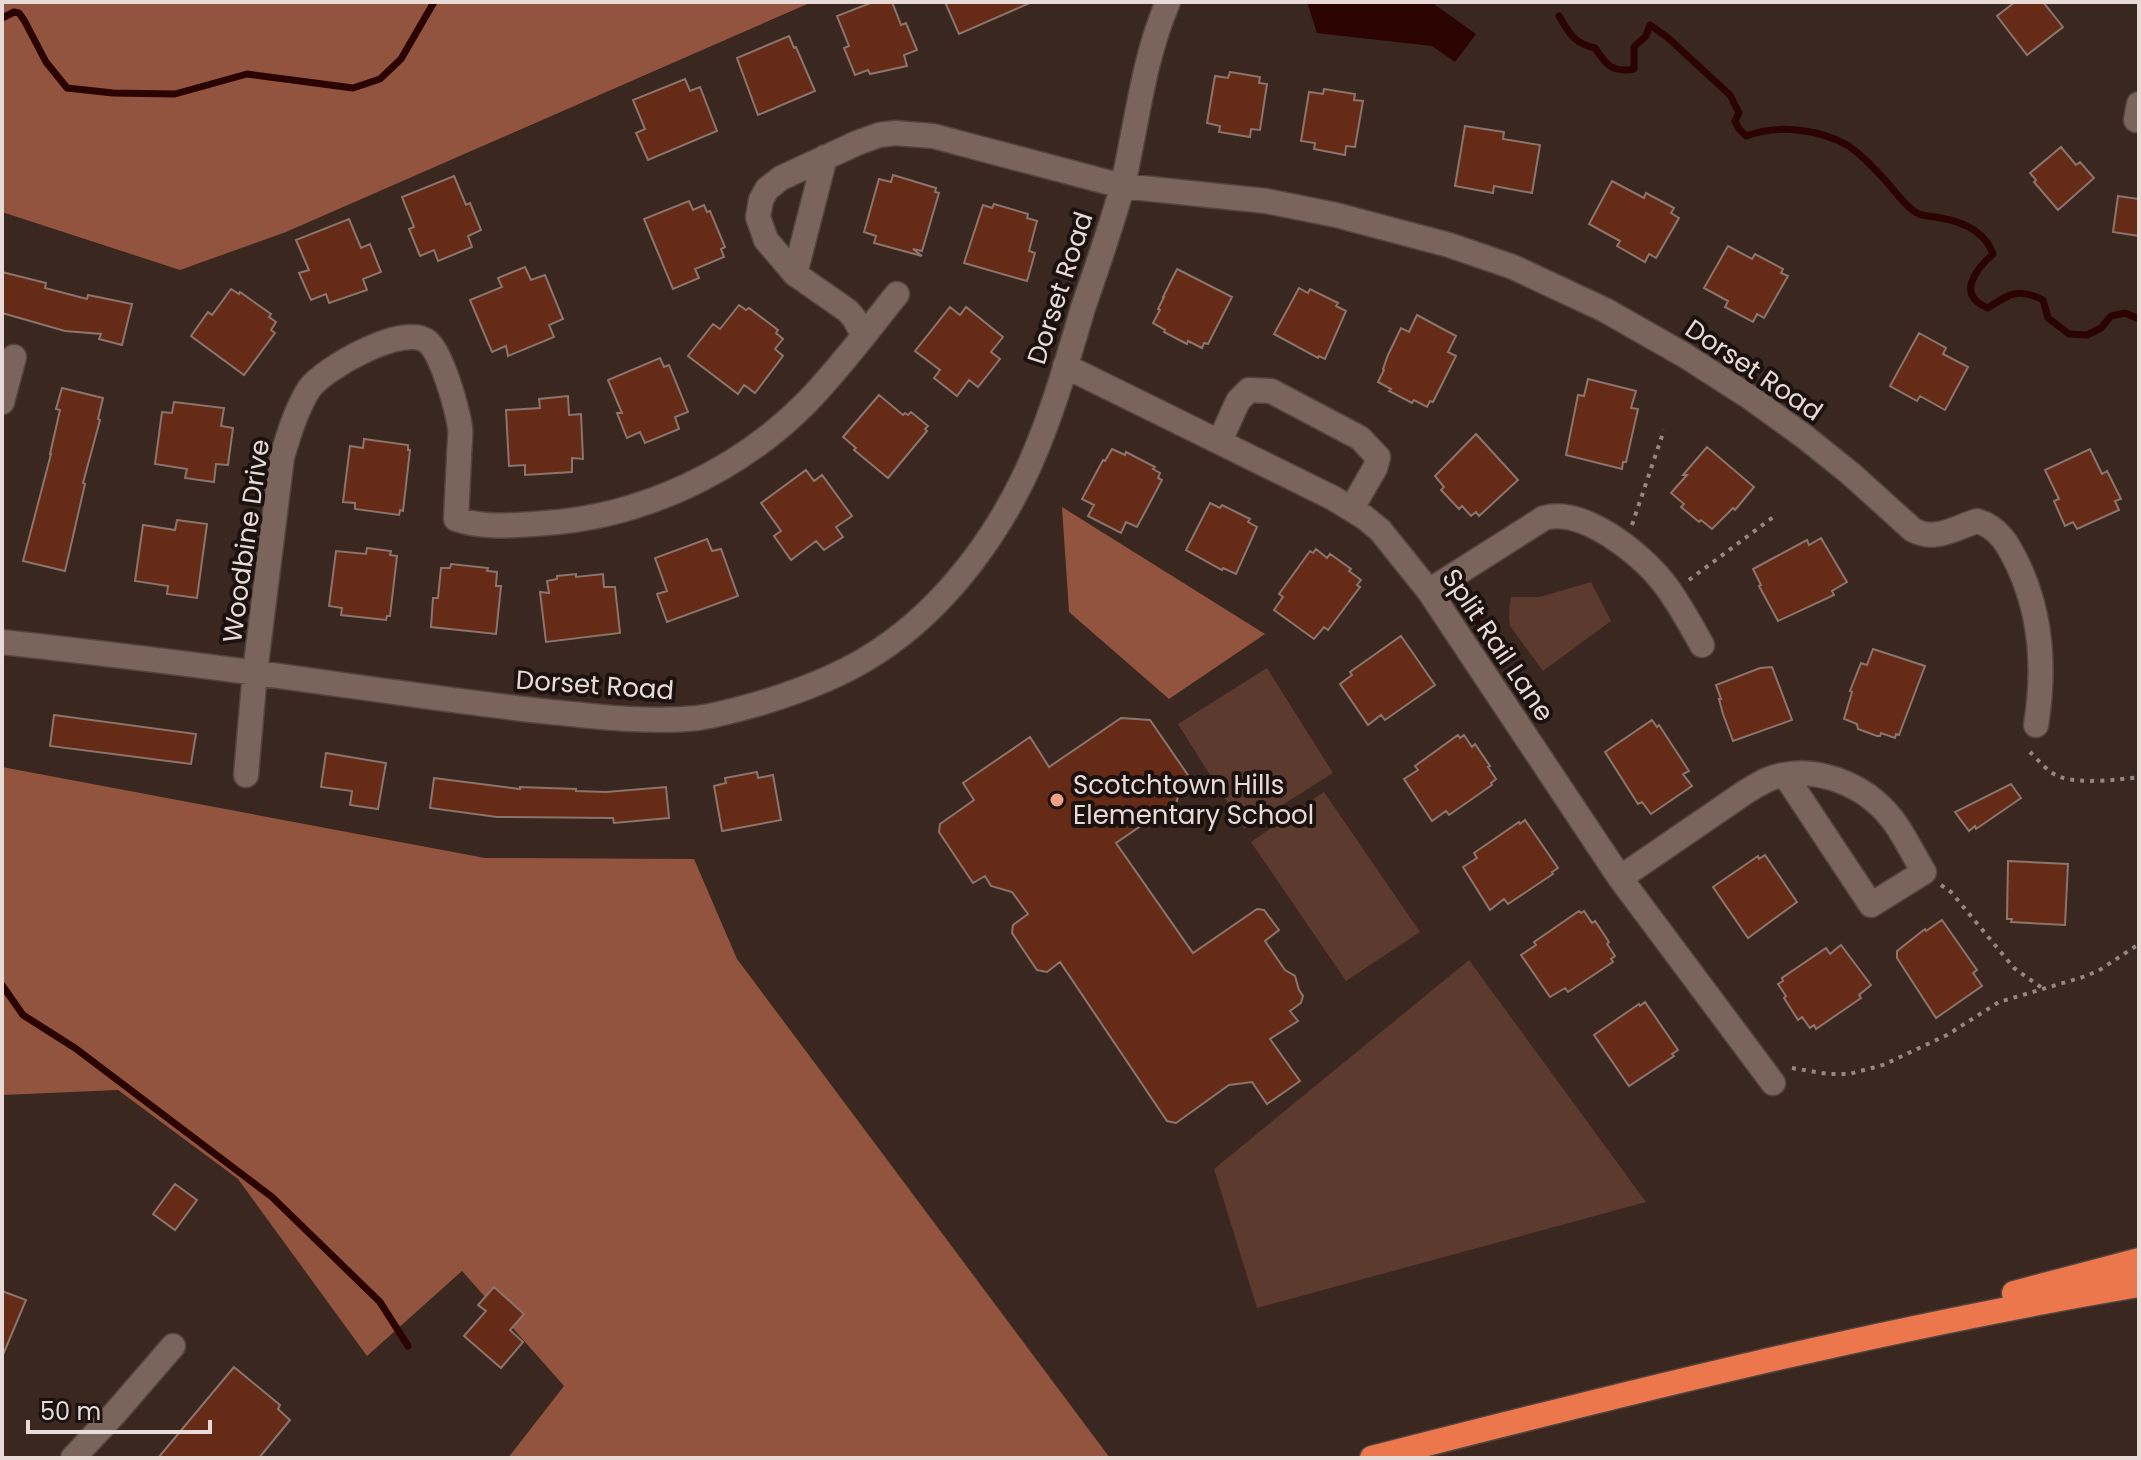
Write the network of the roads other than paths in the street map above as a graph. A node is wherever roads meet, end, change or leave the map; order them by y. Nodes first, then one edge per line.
1 (1168, 2) edge
2 (825, 157) junction
3 (1122, 186) junction
4 (795, 274) junction
5 (897, 294) dead end
6 (864, 336) junction
7 (14, 357) dead end
8 (1065, 366) junction
9 (2, 402) edge
10 (1220, 441) junction
11 (1352, 508) junction
12 (1429, 591) junction
13 (2, 642) edge
14 (1702, 645) dead end
15 (255, 672) junction
16 (2036, 725) dead end
17 (246, 775) dead end
18 (1785, 775) junction
19 (1620, 878) junction
20 (1766, 1074) road end
21 (2139, 1260) edge
22 (2139, 1285) edge
23 (1849, 1342) junction
24 (173, 1346) dead end
25 (73, 1458) edge
26 (1372, 1458) edge

1 - 3 street, Dorset Road
2 - 3 street
2 - 4 street
2 - 4 street
3 - 8 street, Dorset Road
3 - 16 street, Dorset Road
4 - 6 street
5 - 6 street
6 - 15 street, Woodbine Drive
7 - 9 street
8 - 10 street, Split Rail Lane
8 - 15 street, Dorset Road
10 - 11 street, Split Rail Lane
10 - 11 street
11 - 12 street, Split Rail Lane
12 - 14 street
12 - 19 street, Split Rail Lane
13 - 15 street, Dorset Road
15 - 17 street
18 - 18 street
18 - 19 street
19 - 20 street, Split Rail Lane
21 - 23 highway
22 - 23 highway
23 - 26 highway
24 - 25 street

